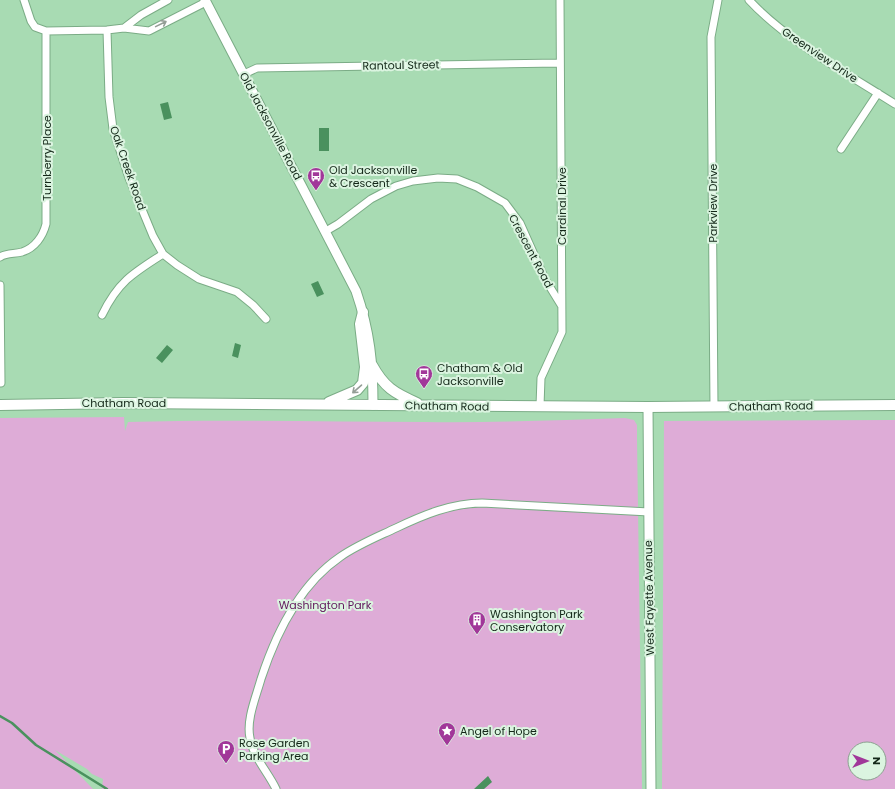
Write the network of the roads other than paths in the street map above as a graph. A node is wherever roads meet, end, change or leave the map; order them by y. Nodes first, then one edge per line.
1 (24, 0) edge
2 (168, 0) edge
3 (560, 0) edge
4 (718, 0) edge
5 (749, 0) edge
6 (205, 1) edge
7 (124, 28) junction
8 (107, 30) junction
9 (46, 31) junction
10 (560, 63) junction
11 (244, 74) junction
12 (878, 93) junction
13 (895, 104) edge
14 (841, 149) dead end
15 (326, 231) junction
16 (163, 254) junction
17 (0, 258) edge
18 (0, 285) edge
19 (561, 305) junction
20 (363, 312) junction
21 (102, 314) dead end
22 (266, 319) dead end
23 (372, 364) junction
24 (1, 383) dead end
25 (0, 404) edge
26 (322, 404) junction
27 (373, 405) junction
28 (423, 405) junction
29 (895, 405) edge
30 (540, 406) junction
31 (714, 406) junction
32 (648, 407) junction
33 (649, 512) junction
34 (276, 789) edge
35 (651, 789) edge

1 - 9 street
2 - 7 street
3 - 10 street, Cardinal Drive
4 - 31 street, Parkview Drive
5 - 12 street, Greenview Drive
7 -> 6 street
6 - 11 street, Old Jacksonville Road
7 - 8 street
8 - 9 street
8 - 16 street, Oak Creek Road
9 - 17 street, Turnberry Place
10 - 11 street, Rantoul Street
10 - 19 street, Cardinal Drive
11 - 15 street, Old Jacksonville Road
12 - 13 street, Greenview Drive
12 - 14 street
15 - 19 street, Crescent Road
15 - 20 street, Old Jacksonville Road
16 - 21 street
16 - 22 street, Oak Creek Road
18 - 24 street
19 - 30 street, Cardinal Drive
20 - 23 street, Old Jacksonville Road
20 -> 26 main road
23 - 27 street, Old Jacksonville Road
23 - 28 main road
25 - 26 main road, Chatham Road
26 - 27 main road, Chatham Road
27 - 28 main road, Chatham Road
28 - 30 main road, Chatham Road
29 - 31 main road, Chatham Road
30 - 32 main road, Chatham Road
31 - 32 main road, Chatham Road
32 - 33 street, West Fayette Avenue
33 - 34 street
33 - 35 street, West Fayette Avenue

